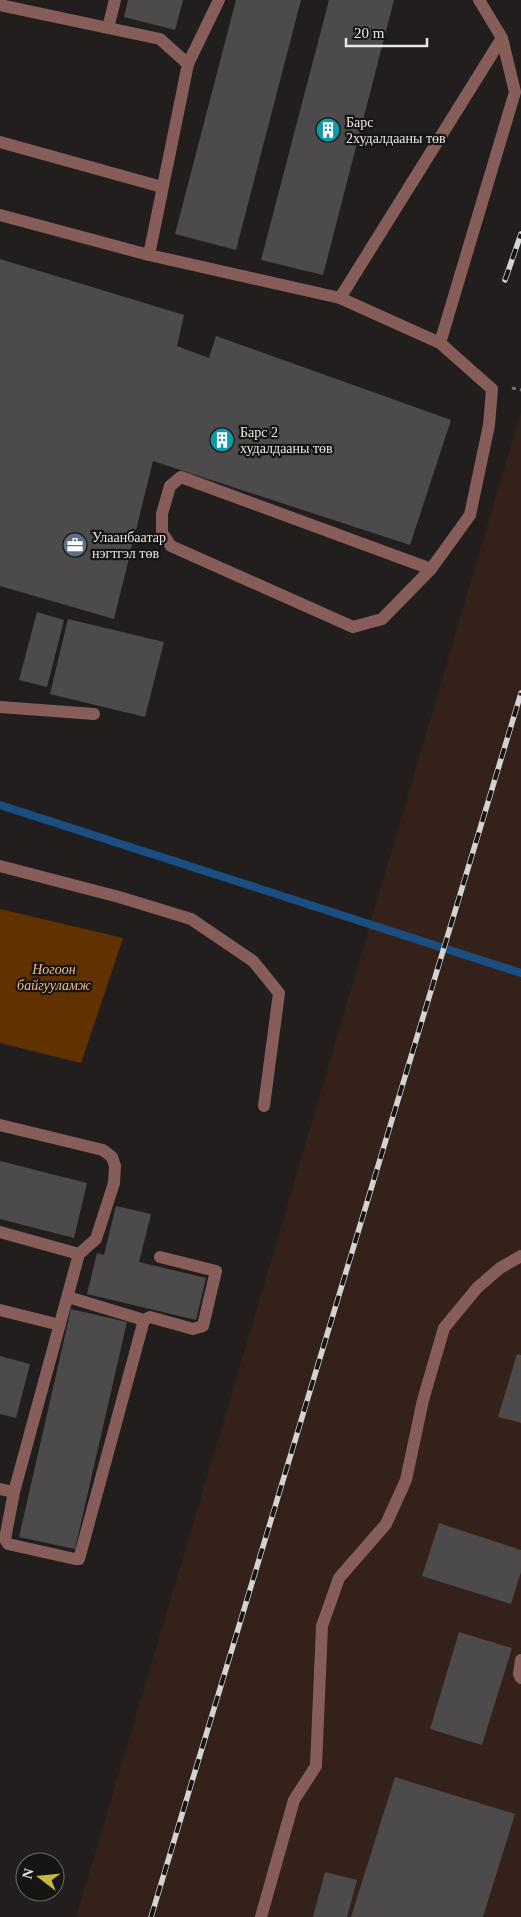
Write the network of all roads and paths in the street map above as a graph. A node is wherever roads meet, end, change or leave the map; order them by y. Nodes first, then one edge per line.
1 (115, 0) edge
2 (219, 0) edge
3 (479, 0) edge
4 (0, 5) edge
5 (108, 28) junction
6 (502, 38) junction
7 (188, 64) junction
8 (0, 142) edge
9 (162, 187) junction
10 (0, 215) edge
11 (148, 255) junction
12 (340, 298) junction
13 (440, 342) junction
14 (431, 569) junction
15 (0, 707) edge
16 (94, 714) dead end
17 (0, 866) edge
18 (264, 1106) dead end
19 (0, 1125) edge
20 (0, 1232) edge
21 (80, 1254) junction
22 (521, 1256) edge
23 (160, 1257) dead end
24 (68, 1297) junction
25 (0, 1310) edge
26 (144, 1320) junction
27 (60, 1325) junction
28 (0, 1489) edge
29 (14, 1492) junction
30 (521, 1660) edge
31 (521, 1678) edge
32 (261, 1917) edge

1 - 5 street
2 - 7 street
3 - 6 street
4 - 5 street
5 - 7 street
6 - 12 street
6 - 13 street
7 - 9 street
8 - 9 street
9 - 11 street
10 - 11 street
11 - 12 street
12 - 13 street
13 - 14 street
14 - 14 street
15 - 16 street
17 - 18 street
19 - 21 street
20 - 21 street
21 - 24 street
22 - 32 street
23 - 26 street
24 - 26 street
24 - 27 street
25 - 27 street
26 - 29 street
27 - 29 street
28 - 29 street
30 - 31 street

